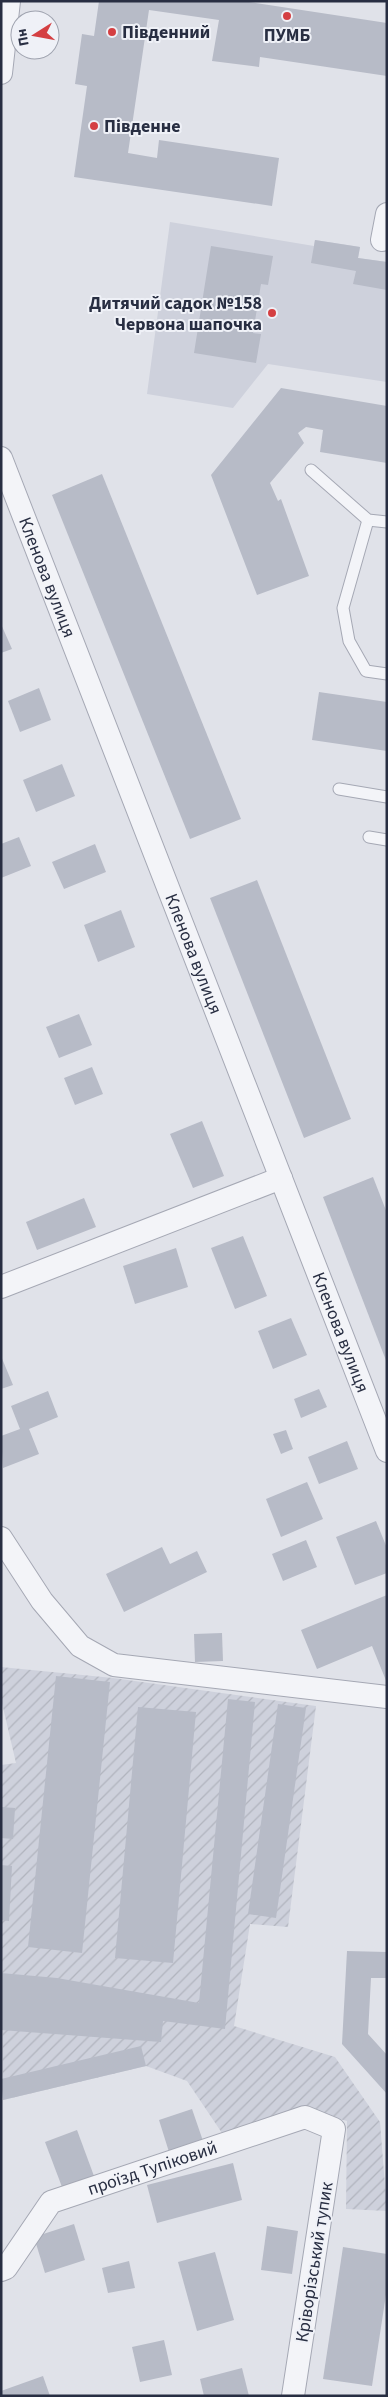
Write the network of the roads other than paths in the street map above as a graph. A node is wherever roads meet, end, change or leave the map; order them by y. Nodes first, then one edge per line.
1 (9, 1) edge
2 (1, 73) edge
3 (387, 214) edge
4 (382, 240) dead end
5 (1, 458) edge
6 (311, 470) dead end
7 (368, 520) junction
8 (387, 522) edge
9 (387, 674) edge
10 (339, 789) dead end
11 (387, 796) edge
12 (369, 837) dead end
13 (387, 840) edge
14 (282, 1178) junction
15 (1, 1287) edge
16 (387, 1451) edge
17 (1, 1538) edge
18 (387, 1697) edge
19 (334, 2129) joint
20 (1, 2270) edge
21 (293, 2396) edge

1 - 2 street
3 - 4 street
5 - 14 street, Кленова вулиця
6 - 7 lane
7 - 8 lane
7 - 9 lane
10 - 11 lane
12 - 13 lane
14 - 15 street
14 - 16 street, Кленова вулиця
17 - 18 street
19 - 20 street, проїзд Тупіковий
19 - 21 street, Кріворізський тупик

